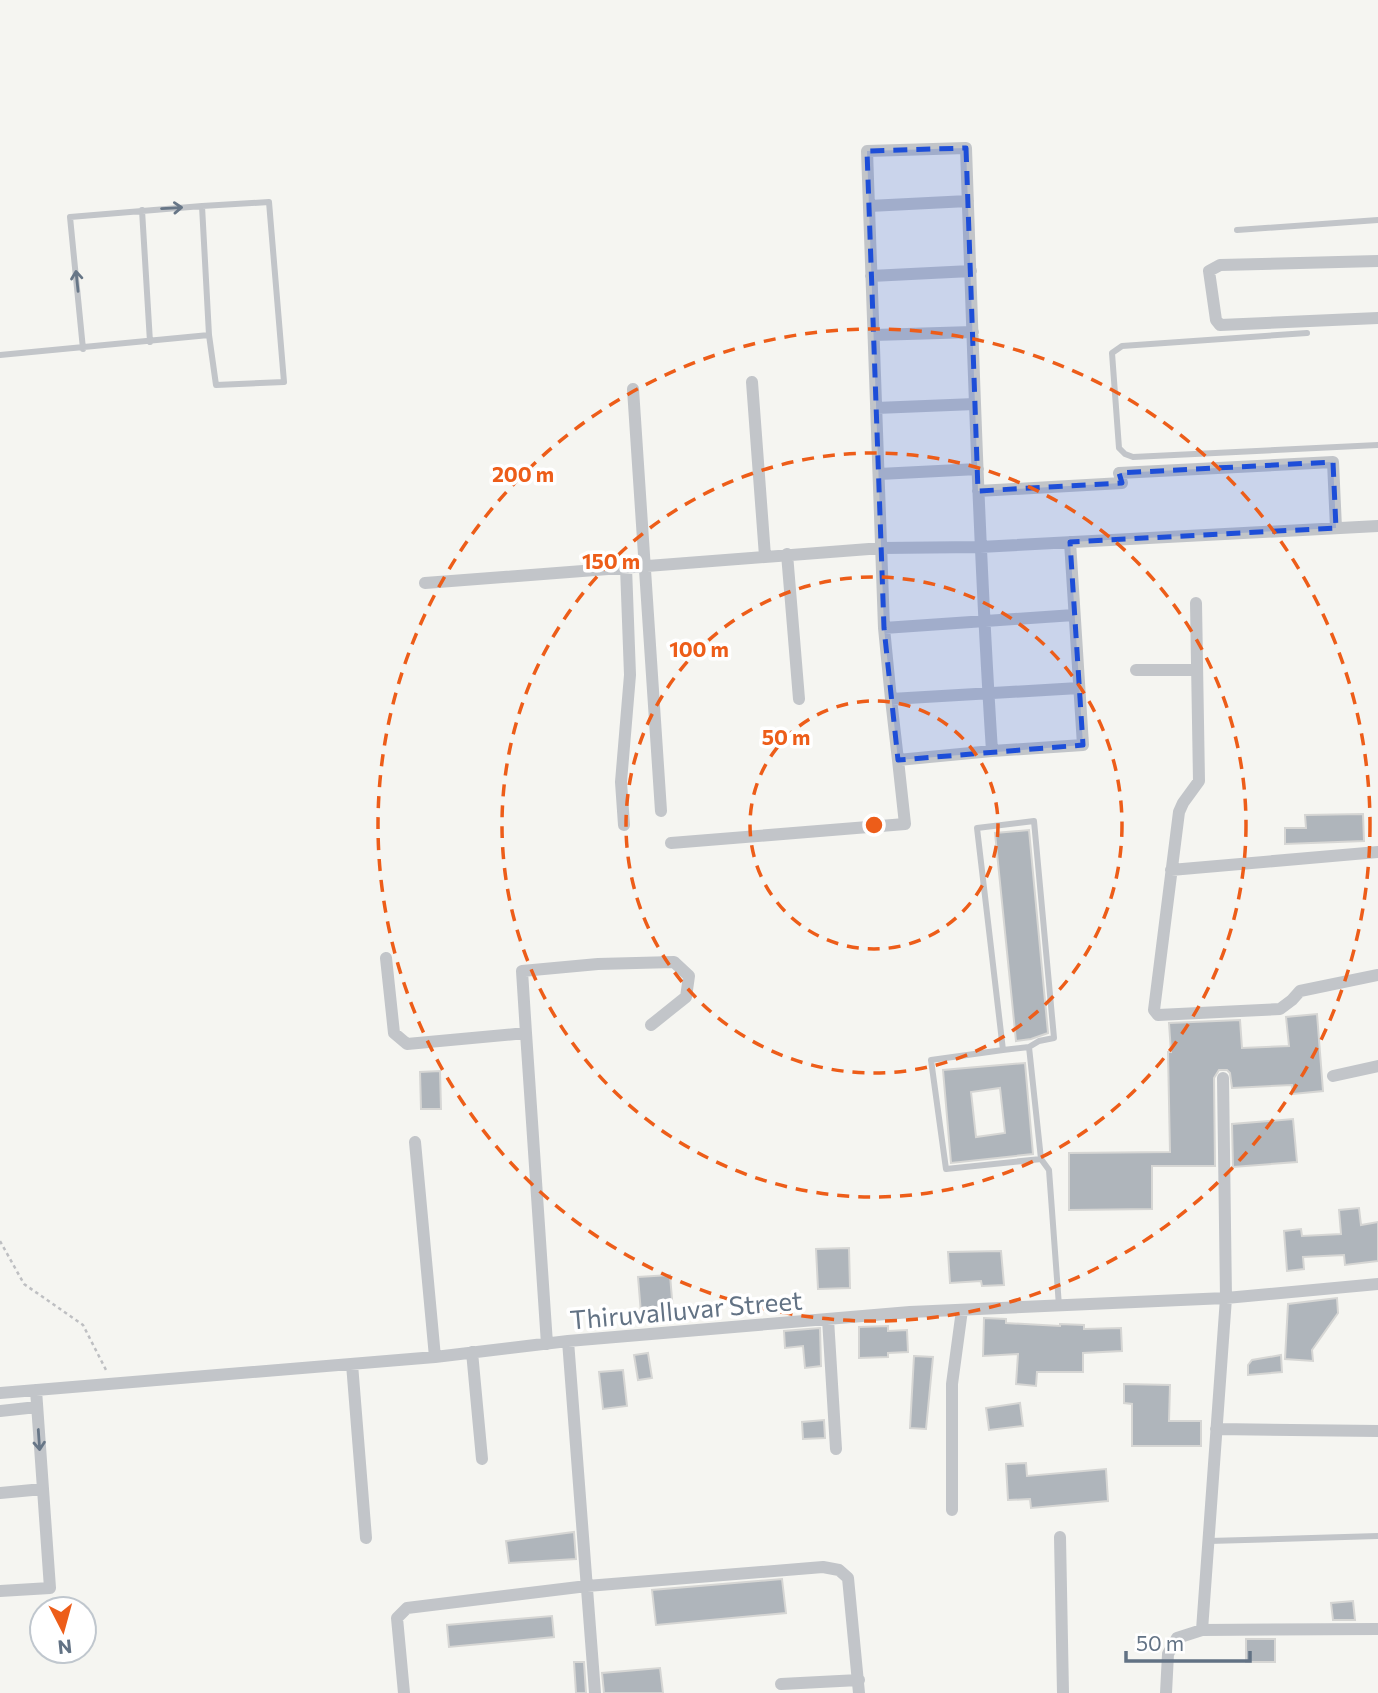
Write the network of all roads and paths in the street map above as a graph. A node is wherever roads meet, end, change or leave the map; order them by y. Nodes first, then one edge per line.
1 (968, 201) junction
2 (202, 206) junction
3 (869, 206) junction
4 (142, 210) junction
5 (1378, 220) edge
6 (1237, 230) dead end
7 (1378, 261) edge
8 (971, 271) junction
9 (871, 276) junction
10 (1378, 318) edge
11 (973, 332) junction
12 (1307, 333) dead end
13 (209, 335) junction
14 (874, 335) junction
15 (150, 342) junction
16 (83, 349) junction
17 (0, 355) edge
18 (752, 382) dead end
19 (633, 389) dead end
20 (975, 404) junction
21 (876, 408) junction
22 (1378, 444) edge
23 (978, 469) junction
24 (879, 474) junction
25 (978, 491) junction
26 (1378, 526) edge
27 (1336, 528) junction
28 (1070, 542) junction
29 (980, 547) junction
30 (882, 548) junction
31 (787, 554) junction
32 (765, 556) junction
33 (643, 565) junction
34 (626, 567) junction
35 (425, 583) dead end
36 (1196, 603) dead end
37 (1074, 615) junction
38 (984, 622) junction
39 (884, 628) junction
40 (1136, 670) dead end
41 (1197, 670) junction
42 (1079, 688) junction
43 (988, 694) junction
44 (799, 699) dead end
45 (891, 699) junction
46 (992, 751) junction
47 (898, 760) junction
48 (661, 811) dead end
49 (624, 825) dead end
50 (671, 843) dead end
51 (1378, 852) edge
52 (1171, 870) junction
53 (386, 958) dead end
54 (1378, 975) edge
55 (651, 1025) dead end
56 (526, 1033) junction
57 (1029, 1047) junction
58 (1003, 1050) junction
59 (1378, 1066) edge
60 (1333, 1076) dead end
61 (1223, 1077) dead end
62 (415, 1142) dead end
63 (1041, 1159) junction
64 (0, 1241) edge
65 (1378, 1284) edge
66 (1226, 1298) junction
67 (1059, 1306) junction
68 (962, 1310) junction
69 (828, 1319) junction
70 (568, 1341) junction
71 (547, 1344) junction
72 (471, 1352) junction
73 (435, 1357) junction
74 (352, 1364) junction
75 (113, 1383) junction
76 (36, 1390) junction
77 (0, 1393) edge
78 (37, 1408) junction
79 (0, 1411) edge
80 (1216, 1429) junction
81 (1378, 1431) edge
82 (836, 1448) dead end
83 (482, 1460) dead end
84 (43, 1489) junction
85 (0, 1493) edge
86 (952, 1510) dead end
87 (1378, 1536) edge
88 (1060, 1537) dead end
89 (366, 1538) dead end
90 (1207, 1541) junction
91 (587, 1586) junction
92 (0, 1591) edge
93 (1378, 1629) edge
94 (1202, 1630) junction
95 (781, 1684) dead end
96 (859, 1686) edge
97 (404, 1693) edge
98 (595, 1693) edge
99 (1063, 1693) edge
100 (1167, 1693) edge

1 - 3 street
1 - 3 street
1 - 8 street
4 -> 2 lane
2 - 13 lane
2 - 13 lane
3 - 9 street
4 - 15 lane
16 -> 4 lane
5 - 6 lane
7 - 10 street
8 - 9 street
8 - 11 street
9 - 14 street
11 - 14 street
11 - 20 street
12 - 22 lane
13 - 15 lane
14 - 21 street
15 - 16 lane
16 - 17 lane
18 - 32 street
19 - 33 street
20 - 21 street
20 - 23 street
21 - 24 street
23 - 24 street
23 - 25 street
24 - 30 street
25 - 27 street
25 - 29 street
26 - 27 street
27 - 28 street
28 - 29 street
28 - 37 street
29 - 30 street
29 - 38 street
30 - 31 street
30 - 39 street
31 - 32 street
31 - 44 street
32 - 33 street
33 - 34 street
33 - 48 street
34 - 35 street
34 - 49 street
36 - 41 street
37 - 38 street
37 - 42 street
38 - 39 street
38 - 43 street
39 - 45 street
40 - 41 street
41 - 52 street
42 - 43 street
42 - 46 street
43 - 45 street
43 - 46 street
45 - 47 street
46 - 47 street
47 - 50 street
51 - 52 street
52 - 54 street
53 - 56 street
55 - 56 street
56 - 71 street
57 - 58 lane
57 - 58 lane
57 - 63 lane
58 - 63 lane
59 - 60 street
61 - 66 street
62 - 73 street
63 - 67 lane
64 - 75 path
65 - 66 street, Thiruvalluvar Street
66 - 67 street, Thiruvalluvar Street
66 - 80 street
67 - 68 street, Thiruvalluvar Street
68 - 69 street, Thiruvalluvar Street
68 - 86 street
69 - 70 street, Thiruvalluvar Street
69 - 82 street
70 - 71 street, Thiruvalluvar Street
70 - 91 street
71 - 72 street, Thiruvalluvar Street
72 - 73 street, Thiruvalluvar Street
72 - 83 street
73 - 74 street, Thiruvalluvar Street
74 - 75 street, Thiruvalluvar Street
74 - 89 street
75 - 76 street, Thiruvalluvar Street
76 - 77 street, Thiruvalluvar Street
76 - 78 street
78 - 79 street
78 -> 84 street
80 - 81 street
80 - 90 street
84 - 85 street
84 - 92 street
87 - 90 lane
88 - 99 street
90 - 94 street
91 - 96 street
91 - 97 street
91 - 98 street
93 - 94 street
94 - 100 street
95 - 96 street

